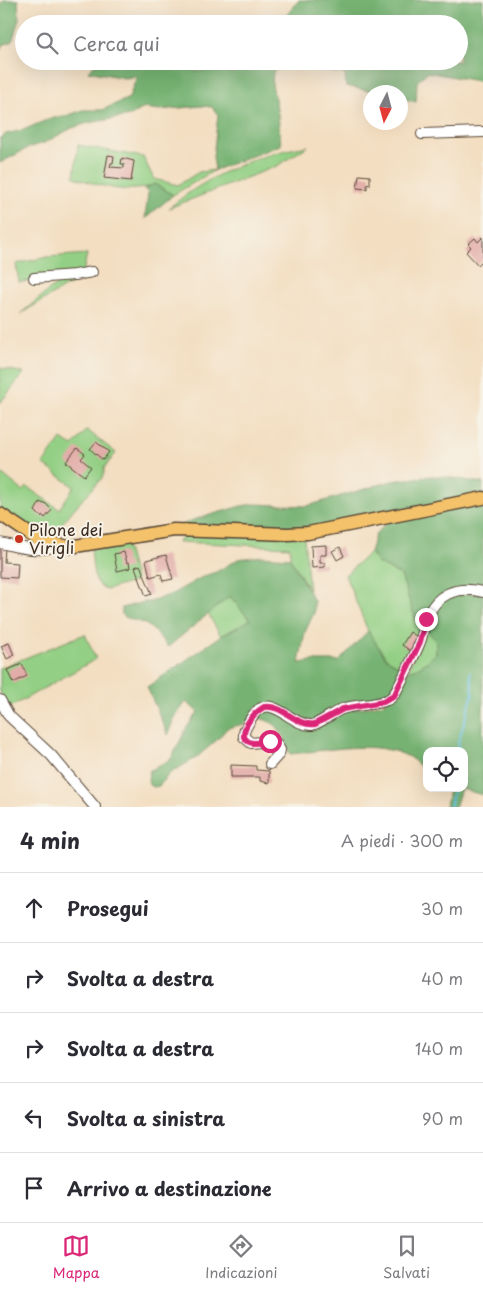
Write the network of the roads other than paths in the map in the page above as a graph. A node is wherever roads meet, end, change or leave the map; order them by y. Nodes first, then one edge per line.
1 (483, 132) edge
2 (422, 134) dead end
3 (92, 272) dead end
4 (34, 278) dead end
5 (483, 498) edge
6 (0, 514) edge
7 (0, 543) edge
8 (55, 546) junction
9 (483, 592) edge
10 (0, 700) edge
11 (270, 764) dead end
12 (95, 807) edge

1 - 2 street
3 - 4 street
5 - 8 main road
6 - 8 main road
7 - 8 street
9 - 11 street
10 - 12 street

